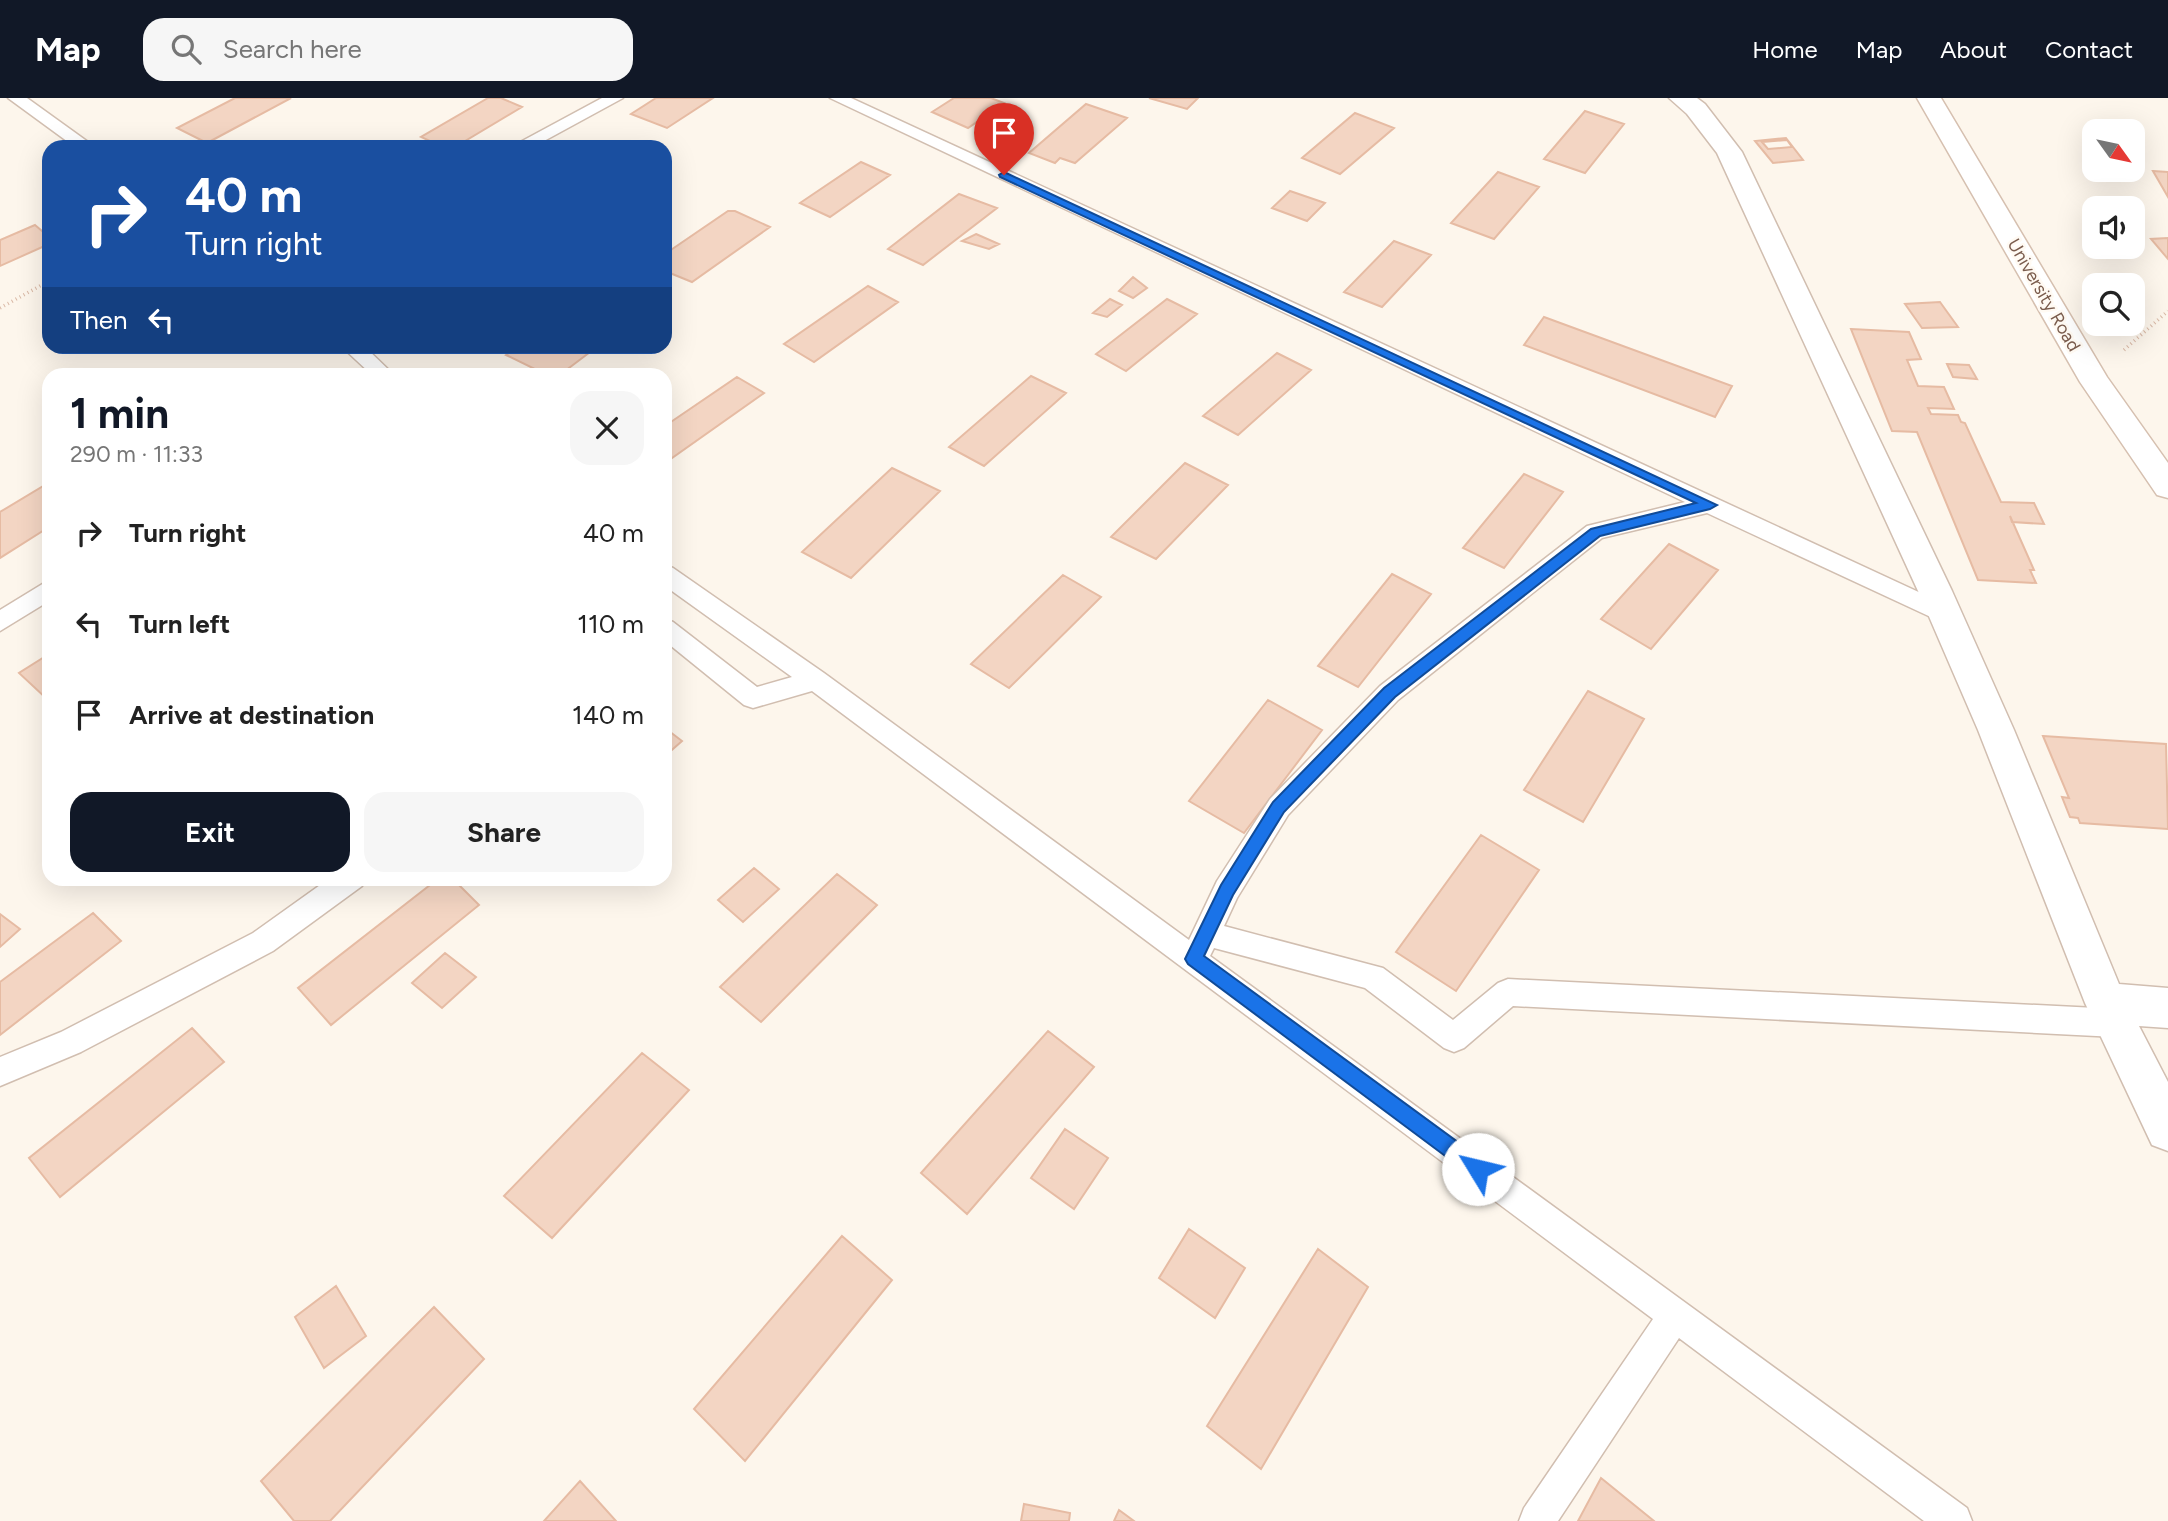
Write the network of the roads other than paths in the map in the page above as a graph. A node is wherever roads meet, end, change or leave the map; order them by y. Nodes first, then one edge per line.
1 (16, 98) edge
2 (615, 98) edge
3 (838, 98) edge
4 (1681, 98) edge
5 (1929, 98) edge
6 (76, 140) edge
7 (534, 140) edge
8 (360, 354) edge
9 (376, 368) edge
10 (2168, 487) edge
11 (1710, 505) junction
12 (672, 579) edge
13 (42, 594) edge
14 (1943, 613) junction
15 (0, 622) edge
16 (672, 634) edge
17 (815, 680) junction
18 (341, 886) edge
19 (1201, 946) junction
20 (2168, 1008) edge
21 (2111, 1013) junction
22 (0, 1072) edge
23 (2168, 1129) edge
24 (1675, 1315) junction
25 (1537, 1521) edge
26 (1954, 1521) edge

1 - 6 lane
2 - 7 lane
3 - 11 lane
4 - 14 street
5 - 10 street, University Road
8 - 9 lane
11 - 14 lane
11 - 19 lane
12 - 17 lane
13 - 15 lane
14 - 21 street
16 - 17 lane
17 - 19 lane
18 - 22 lane
19 - 21 lane
19 - 24 lane
20 - 21 street
21 - 23 street
24 - 25 lane
24 - 26 lane

